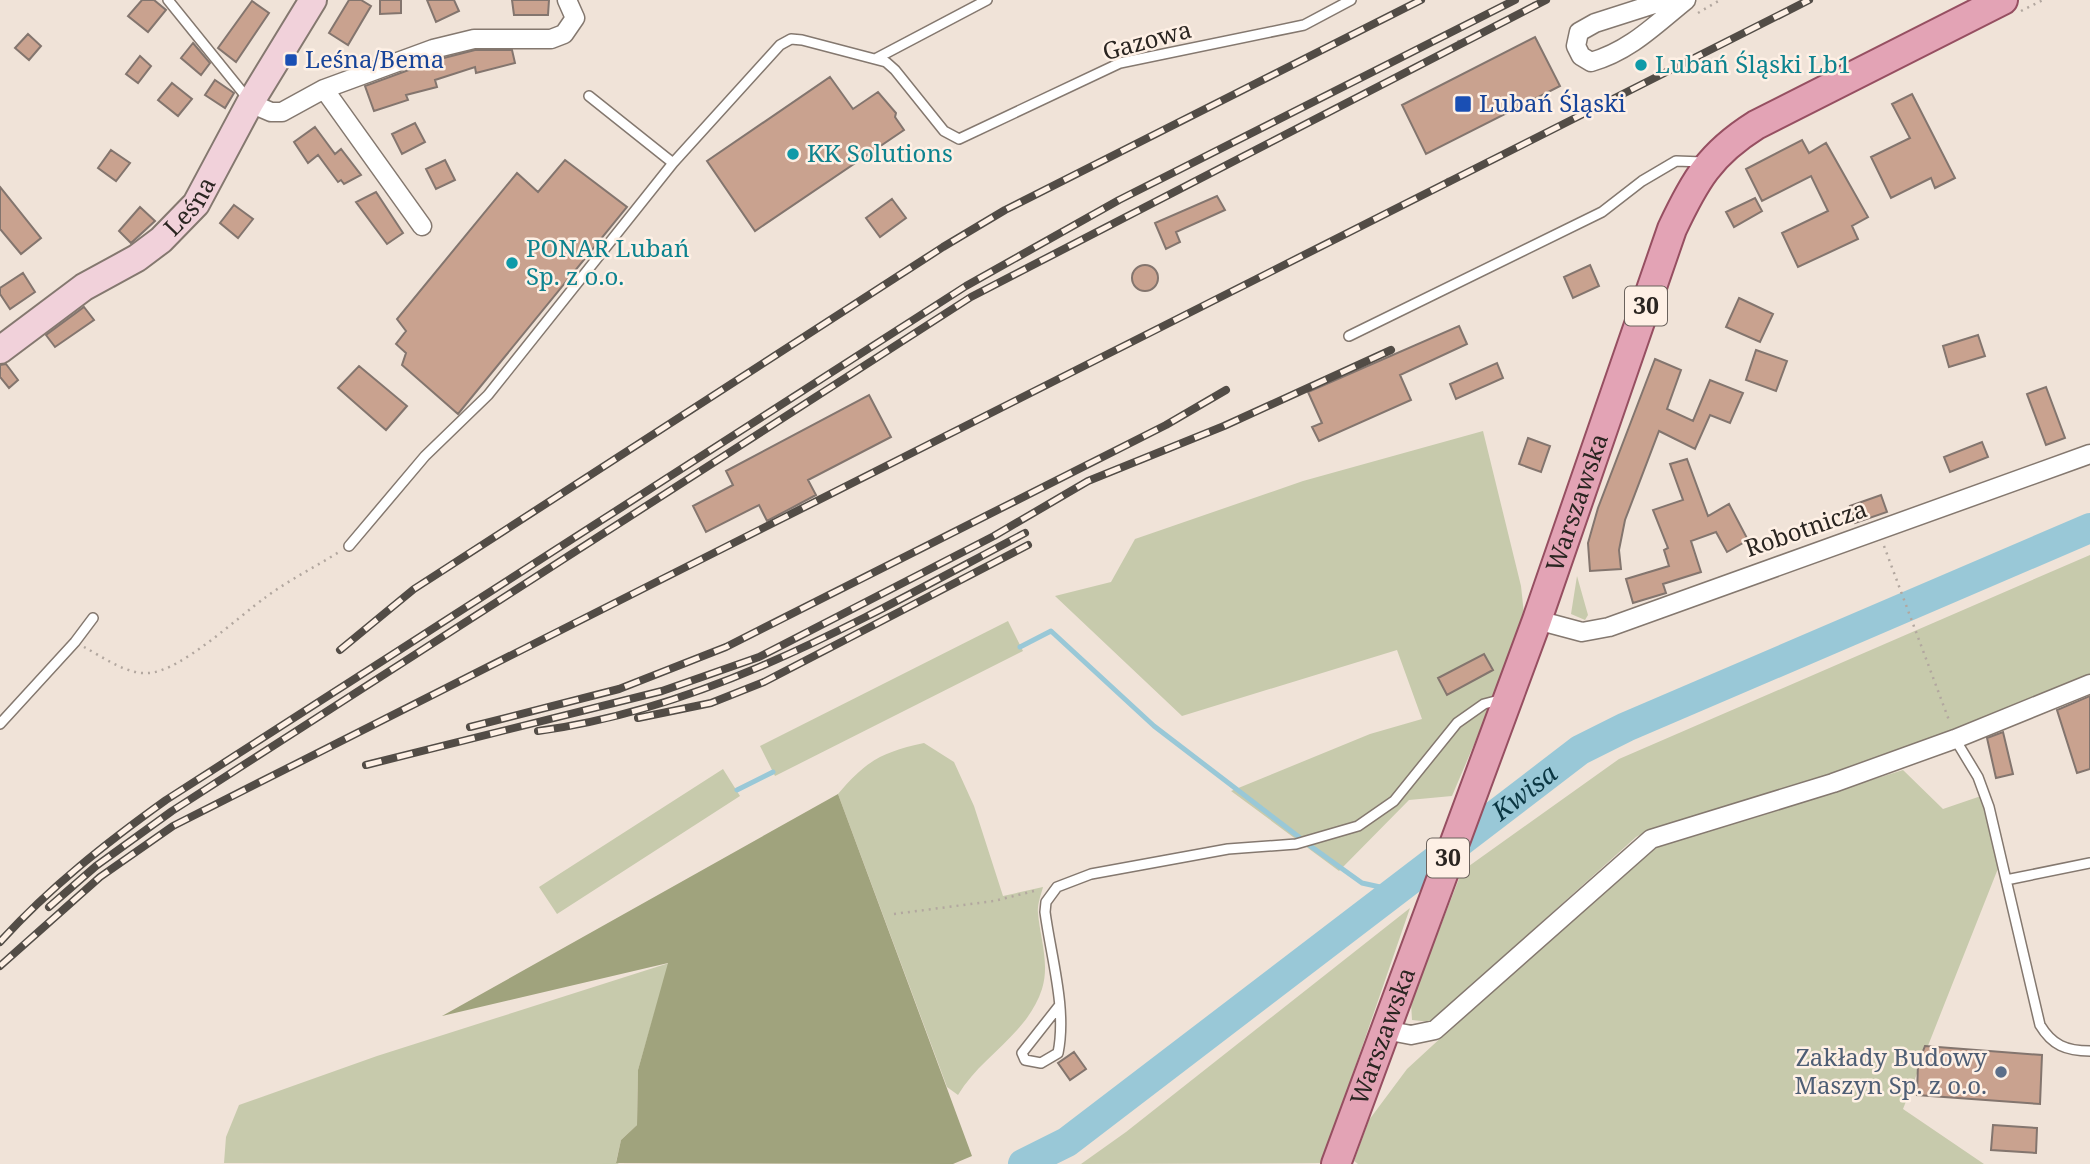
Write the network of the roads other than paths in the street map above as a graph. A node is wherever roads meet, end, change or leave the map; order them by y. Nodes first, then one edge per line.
1 (168, 0) edge
2 (313, 0) edge
3 (567, 0) edge
4 (987, 0) edge
5 (1352, 0) edge
6 (1667, 0) edge
7 (1686, 0) edge
8 (2003, 0) edge
9 (877, 58) junction
10 (324, 89) junction
11 (589, 96) dead end
12 (250, 103) junction
13 (673, 163) junction
14 (1708, 163) junction
15 (422, 226) dead end
16 (1349, 336) dead end
17 (0, 350) edge
18 (2090, 454) edge
19 (349, 546) road end
20 (93, 618) dead end
21 (1537, 620) junction
22 (2090, 684) edge
23 (1507, 703) junction
24 (0, 724) edge
25 (1955, 738) junction
26 (2090, 863) edge
27 (2006, 880) junction
28 (1059, 1006) junction
29 (1388, 1020) junction
30 (2090, 1051) edge
31 (1336, 1164) edge

1 - 12 lane
2 - 12 main road, Leśna
3 - 10 street
4 - 9 lane
5 - 9 lane, Gazowa
6 - 7 street
8 - 14 main road, Warszawska / 30
9 - 13 lane
10 - 12 street
10 - 15 street
11 - 13 lane
12 - 17 main road, Leśna
13 - 19 lane
14 - 16 lane
14 - 21 main road, Warszawska / 30
18 - 21 street, Robotnicza
20 - 24 lane
21 - 23 main road, Warszawska / 30
22 - 25 street
23 - 28 lane
23 - 29 main road, Warszawska / 30
25 - 27 lane
25 - 29 street
26 - 27 lane
27 - 30 lane
28 - 28 lane
29 - 31 main road, Warszawska / 30

